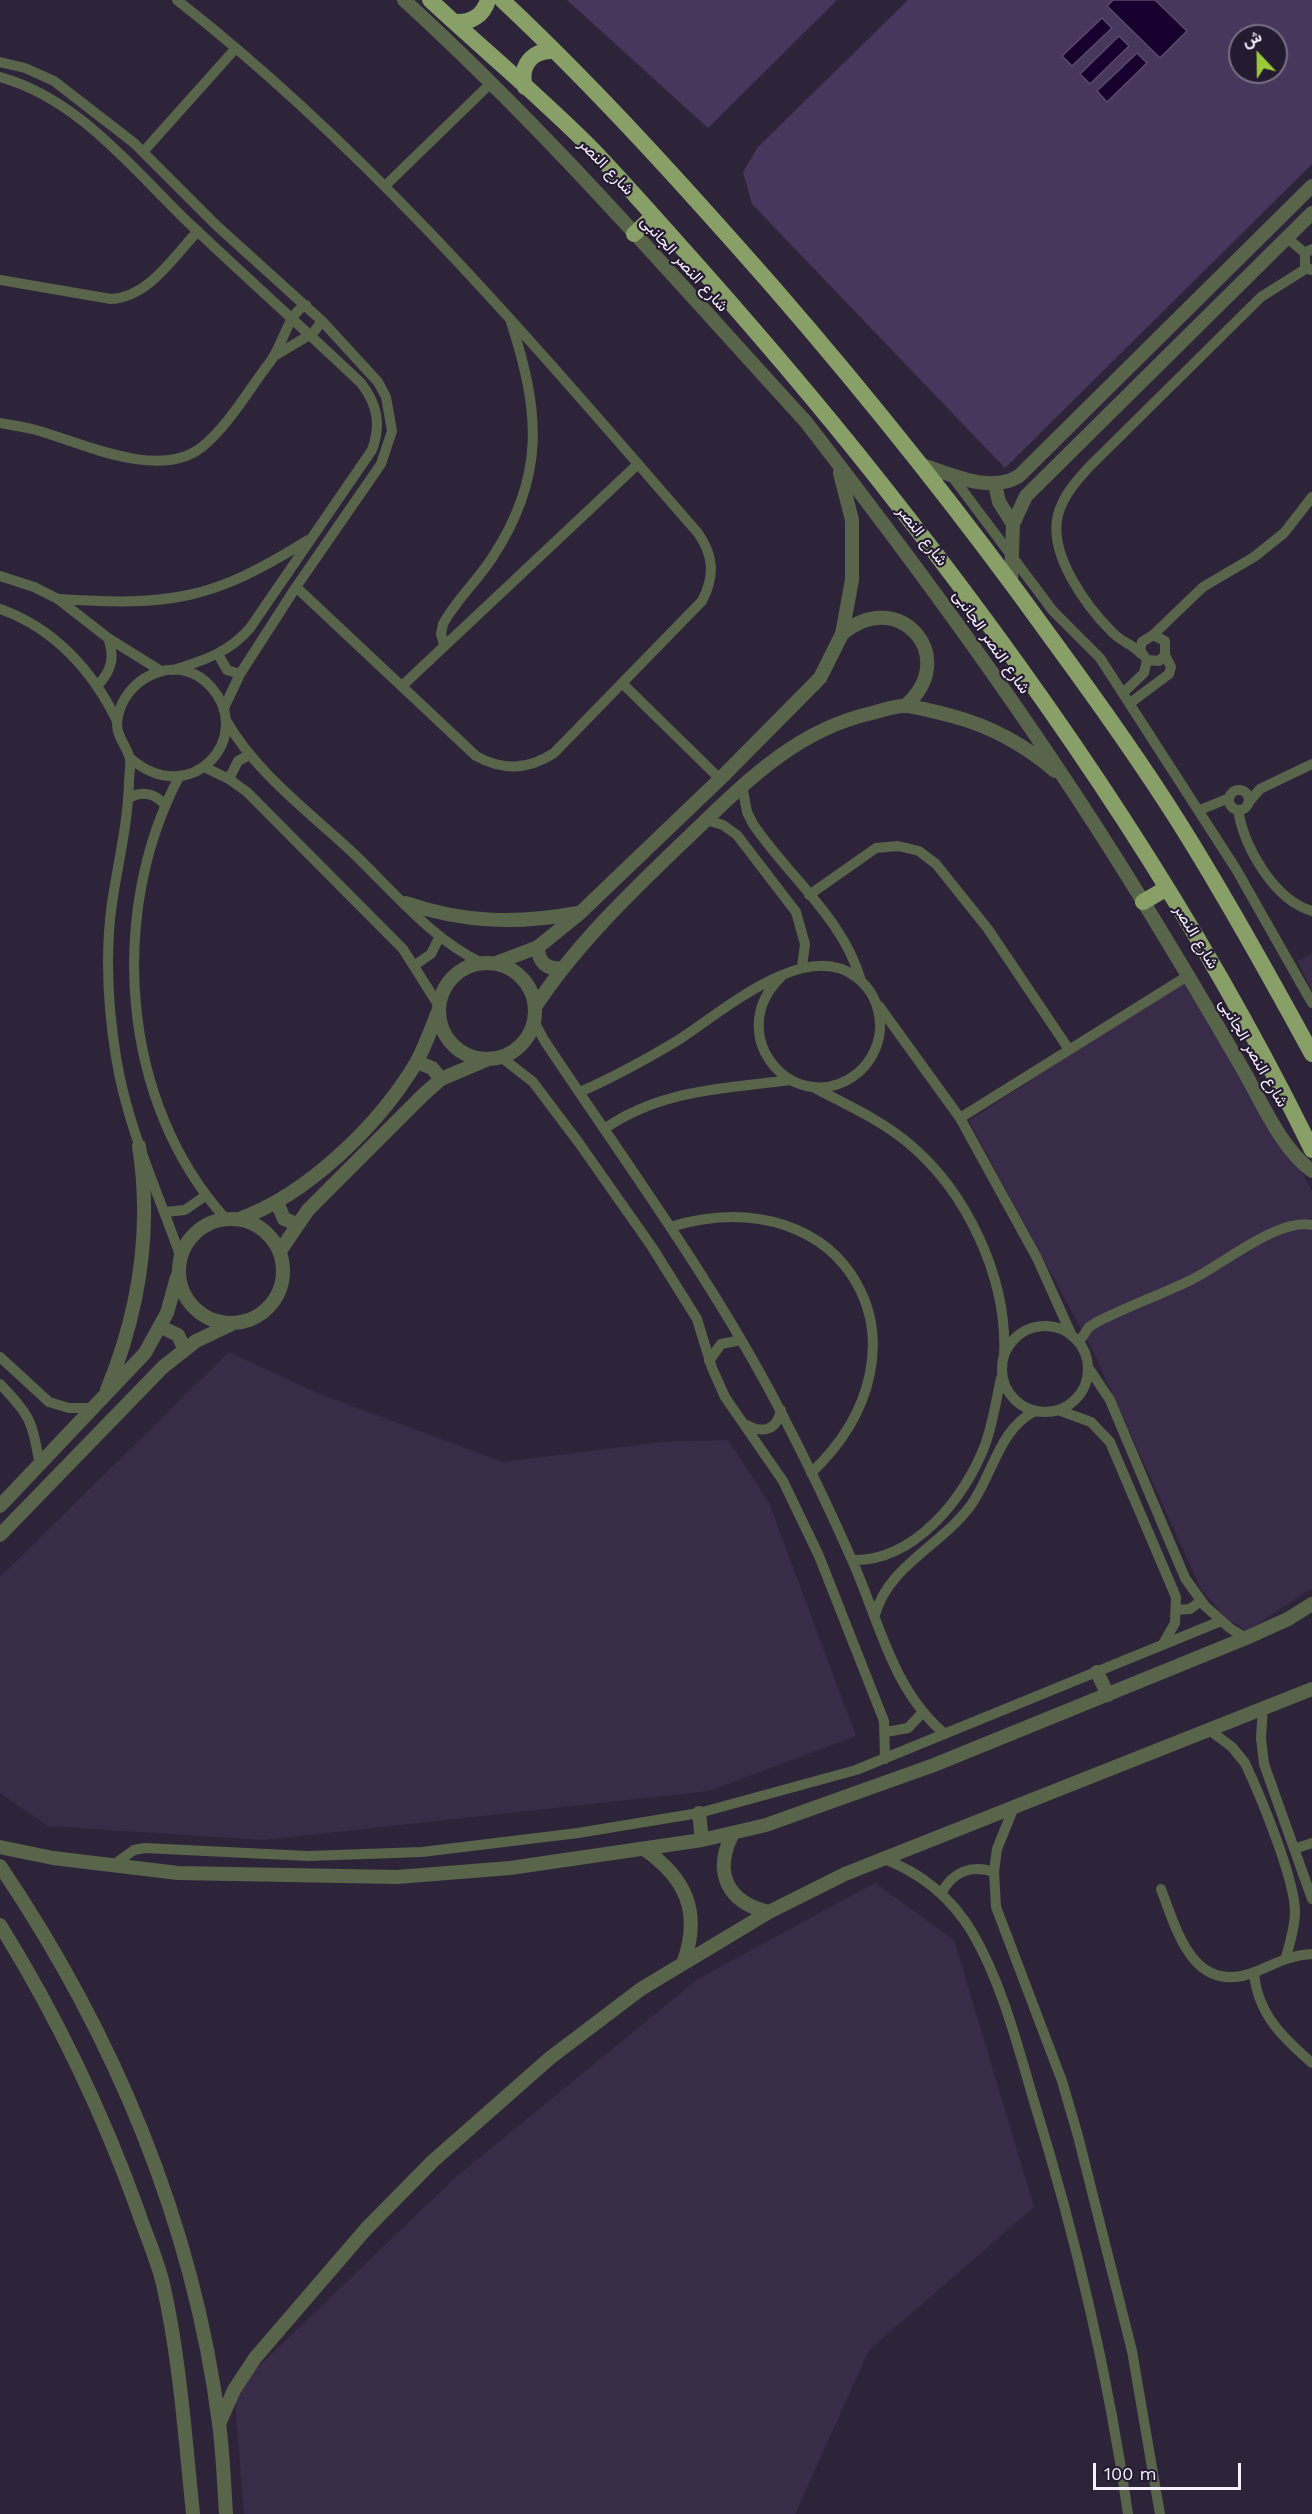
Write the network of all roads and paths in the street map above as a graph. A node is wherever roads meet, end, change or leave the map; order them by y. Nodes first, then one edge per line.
1 (177, 0) edge
2 (404, 0) edge
3 (430, 0) edge
4 (488, 0) edge
5 (502, 0) edge
6 (455, 22) junction
7 (236, 48) junction
8 (553, 51) junction
9 (0, 62) edge
10 (0, 77) edge
11 (491, 83) junction
12 (525, 87) junction
13 (134, 143) junction
14 (147, 155) junction
15 (123, 157) junction
16 (140, 173) junction
17 (386, 185) junction
18 (1312, 186) edge
19 (202, 211) junction
20 (1312, 213) edge
21 (653, 216) junction
22 (189, 223) junction
23 (216, 225) junction
24 (634, 234) junction
25 (201, 235) junction
26 (1287, 238) junction
27 (1309, 251) edge
28 (1310, 269) edge
29 (0, 280) edge
30 (306, 305) junction
31 (509, 316) junction
32 (293, 319) junction
33 (322, 321) junction
34 (310, 335) junction
35 (276, 355) junction
36 (0, 423) edge
37 (837, 463) junction
38 (638, 464) junction
39 (922, 465) junction
40 (950, 473) junction
41 (995, 484) junction
42 (1312, 497) edge
43 (1013, 524) junction
44 (313, 537) junction
45 (1011, 555) junction
46 (0, 576) edge
47 (1011, 582) junction
48 (296, 587) junction
49 (58, 599) junction
50 (0, 609) edge
51 (1168, 623) junction
52 (842, 634) junction
53 (1153, 635) junction
54 (108, 638) junction
55 (1165, 641) junction
56 (1142, 642) junction
57 (1128, 643) junction
58 (444, 644) junction
59 (218, 654) junction
60 (1165, 656) junction
61 (1144, 657) junction
62 (173, 670) junction
63 (161, 671) junction
64 (240, 675) junction
65 (622, 683) junction
66 (98, 685) junction
67 (402, 686) junction
68 (1123, 693) junction
69 (1130, 703) junction
70 (905, 706) junction
71 (224, 708) junction
72 (226, 720) junction
73 (117, 721) junction
74 (249, 755) junction
75 (130, 758) junction
76 (1312, 764) edge
77 (204, 767) junction
78 (179, 777) junction
79 (1064, 778) junction
80 (229, 779) junction
81 (720, 779) junction
82 (1268, 784) junction
83 (742, 785) junction
84 (1241, 790) junction
85 (1229, 798) junction
86 (128, 799) junction
87 (1248, 802) junction
88 (165, 805) junction
89 (1200, 810) junction
90 (1238, 810) junction
91 (706, 820) junction
92 (1167, 888) junction
93 (809, 895) junction
94 (1143, 902) junction
95 (406, 903) junction
96 (1312, 911) edge
97 (580, 913) junction
98 (440, 936) junction
99 (538, 947) junction
100 (489, 963) junction
101 (415, 965) junction
102 (802, 966) junction
103 (562, 968) junction
104 (1189, 975) junction
105 (781, 977) junction
106 (862, 981) junction
107 (876, 1002) junction
108 (1312, 1003) edge
109 (439, 1008) junction
110 (535, 1014) junction
111 (1068, 1048) junction
112 (1312, 1054) edge
113 (494, 1058) junction
114 (417, 1062) junction
115 (441, 1078) junction
116 (791, 1080) junction
117 (813, 1086) junction
118 (580, 1092) junction
119 (960, 1118) junction
120 (604, 1129) junction
121 (139, 1146) junction
122 (1312, 1150) edge
123 (1312, 1170) edge
124 (205, 1196) junction
125 (277, 1202) junction
126 (165, 1212) junction
127 (232, 1219) junction
128 (297, 1224) junction
129 (1312, 1225) edge
130 (670, 1227) junction
131 (280, 1251) junction
132 (180, 1255) junction
133 (178, 1275) junction
134 (232, 1324) junction
135 (161, 1327) junction
136 (1075, 1339) junction
137 (741, 1341) junction
138 (184, 1348) junction
139 (1004, 1356) junction
140 (0, 1357) edge
141 (709, 1361) junction
142 (1088, 1367) junction
143 (1002, 1371) junction
144 (0, 1384) edge
145 (105, 1396) junction
146 (92, 1408) junction
147 (780, 1410) junction
148 (1058, 1410) junction
149 (1035, 1411) junction
150 (744, 1423) junction
151 (40, 1467) junction
152 (811, 1473) junction
153 (0, 1506) edge
154 (0, 1535) edge
155 (852, 1560) junction
156 (1201, 1601) junction
157 (1312, 1604) edge
158 (1177, 1610) junction
159 (875, 1616) junction
160 (1312, 1617) edge
161 (1288, 1619) junction
162 (1221, 1621) junction
163 (1246, 1638) junction
164 (1161, 1646) junction
165 (1097, 1672) junction
166 (1312, 1689) edge
167 (1108, 1695) junction
168 (1263, 1707) junction
169 (923, 1713) junction
170 (1209, 1728) junction
171 (886, 1732) junction
172 (945, 1734) junction
173 (885, 1759) junction
174 (1014, 1807) junction
175 (699, 1813) junction
176 (732, 1835) junction
177 (702, 1840) junction
178 (1312, 1843) edge
179 (0, 1847) edge
180 (644, 1849) junction
181 (1294, 1849) junction
182 (882, 1858) junction
183 (113, 1865) junction
184 (0, 1866) edge
185 (994, 1872) junction
186 (1161, 1889) dead end
187 (941, 1894) junction
188 (1312, 1899) edge
189 (769, 1912) junction
190 (0, 1925) edge
191 (1312, 1954) edge
192 (1286, 1957) junction
193 (684, 1961) junction
194 (1254, 1972) junction
195 (1312, 2063) edge
196 (219, 2424) junction
197 (193, 2514) edge
198 (226, 2514) edge
199 (1128, 2514) edge
200 (1160, 2514) edge

1 - 7 street
2 - 11 street, شارع النصر الجانبى
3 - 6 main road, شارع النصر
4 - 6 main road
5 - 8 main road
6 - 12 main road, شارع النصر
7 - 14 street
7 - 17 street
8 - 12 main road
8 - 39 main road
9 - 13 street
10 - 15 street
11 - 17 street
11 - 24 street, شارع النصر الجانبى
12 - 21 main road, شارع النصر
13 - 14 street
13 - 15 street
14 - 16 street
14 - 19 street
15 - 16 street
16 - 22 street
17 - 31 street
18 - 41 street
19 - 22 street
19 - 23 street
20 - 26 street
21 - 24 main road
21 - 92 main road, شارع النصر
22 - 25 street
23 - 25 street
23 - 30 street
24 - 37 street, شارع النصر الجانبى
25 - 29 street
25 - 32 street
26 - 27 street
26 - 43 street
27 - 28 street
28 - 57 street
30 - 32 street
30 - 33 street
31 - 38 street
31 - 58 street
32 - 34 street
32 - 35 street
33 - 34 street
33 - 48 street
34 - 35 street
34 - 44 street
35 - 36 street
37 - 52 street
37 - 79 street, شارع النصر الجانبى
38 - 58 street
38 - 65 street
39 - 40 street
39 - 47 main road
40 - 41 street
40 - 45 street
41 - 43 street
42 - 51 street
43 - 45 street
44 - 49 street
44 - 59 street
45 - 47 street
45 - 68 street
46 - 49 street
47 - 112 main road
48 - 64 street
48 - 67 street
49 - 54 street
50 - 66 street
51 - 53 street
51 - 55 street
52 - 70 street
52 - 81 street
53 - 55 street
53 - 56 street
54 - 63 street
54 - 66 street
55 - 60 street
56 - 57 street
56 - 61 street
57 - 61 street
58 - 67 street
59 - 62 street
59 - 64 street
60 - 61 street
60 - 69 street
61 - 68 street
62 - 63 street
62 - 71 street
63 - 73 street
64 - 71 street
65 - 67 street
65 - 81 street
66 - 73 street
68 - 69 street
69 - 89 street
70 - 79 street
70 - 83 street
71 - 72 street
72 - 74 street
72 - 77 street
73 - 75 street
74 - 80 street
74 - 95 street
75 - 78 street
75 - 86 street
76 - 82 street
77 - 78 street
77 - 80 street
78 - 88 street
79 - 94 street, شارع النصر الجانبى
80 - 101 street
81 - 97 street
82 - 84 street
82 - 87 street
83 - 91 street
83 - 93 street
84 - 85 street
84 - 87 street
85 - 89 street
85 - 90 street
86 - 88 street
86 - 121 street
87 - 90 street
88 - 124 street
89 - 108 street
90 - 96 street
91 - 102 street
91 - 103 street
92 - 94 main road
92 - 122 main road, شارع النصر
93 - 106 street
93 - 111 street
94 - 104 street, شارع النصر الجانبى
95 - 97 street
95 - 98 street
97 - 99 street
98 - 100 street
98 - 101 street
99 - 100 street
99 - 103 street
100 - 109 street
100 - 110 street
101 - 109 street
102 - 105 street
102 - 106 street
103 - 110 street
104 - 111 street
104 - 123 street, شارع النصر الجانبى
105 - 116 street
105 - 118 street
106 - 107 street
107 - 117 street
107 - 119 street
109 - 113 street
109 - 114 street
110 - 113 street
110 - 118 street
111 - 119 street
113 - 115 street
113 - 141 street
114 - 115 street
114 - 125 street
115 - 128 street
116 - 117 street
116 - 120 street
117 - 139 street
118 - 120 street
119 - 136 street
120 - 130 street
121 - 126 street
121 - 145 street
124 - 126 street
124 - 127 street
125 - 127 street
125 - 128 street
126 - 132 street
127 - 131 street
127 - 132 street
128 - 131 street
129 - 136 street
130 - 137 street
130 - 152 street
131 - 134 street
132 - 133 street
133 - 134 street
133 - 135 street
134 - 138 street
135 - 138 street
135 - 145 street
136 - 139 street
136 - 142 street
137 - 141 street
137 - 147 street
138 - 154 street
139 - 143 street
140 - 146 street
141 - 150 street
142 - 148 street
142 - 156 street
143 - 149 street
143 - 155 street
144 - 151 street
145 - 146 street
146 - 151 street
147 - 150 street
147 - 152 street
148 - 149 street
148 - 158 street
149 - 159 street
150 - 171 street
151 - 153 street
152 - 155 street
155 - 159 street
156 - 158 street
156 - 162 street
157 - 161 street
158 - 164 street
159 - 169 street
160 - 161 street
161 - 163 street
162 - 163 street
162 - 164 street
163 - 167 street
164 - 165 street
165 - 167 street
165 - 172 street
166 - 168 street
167 - 176 street
168 - 170 street
168 - 181 street
169 - 171 street
169 - 172 street
170 - 174 street
170 - 192 street
171 - 173 street
172 - 173 street
173 - 175 street
174 - 182 street
174 - 185 street
175 - 177 street
175 - 183 street
176 - 177 street
176 - 189 street
177 - 180 street
178 - 181 street
179 - 183 street
180 - 183 street
180 - 193 street
181 - 188 street
182 - 187 street
182 - 189 street
184 - 196 street
185 - 187 street
185 - 200 street
186 - 194 street
187 - 199 street
189 - 193 street
190 - 197 street
191 - 192 street
192 - 194 street
193 - 196 street
194 - 195 street
196 - 198 street

